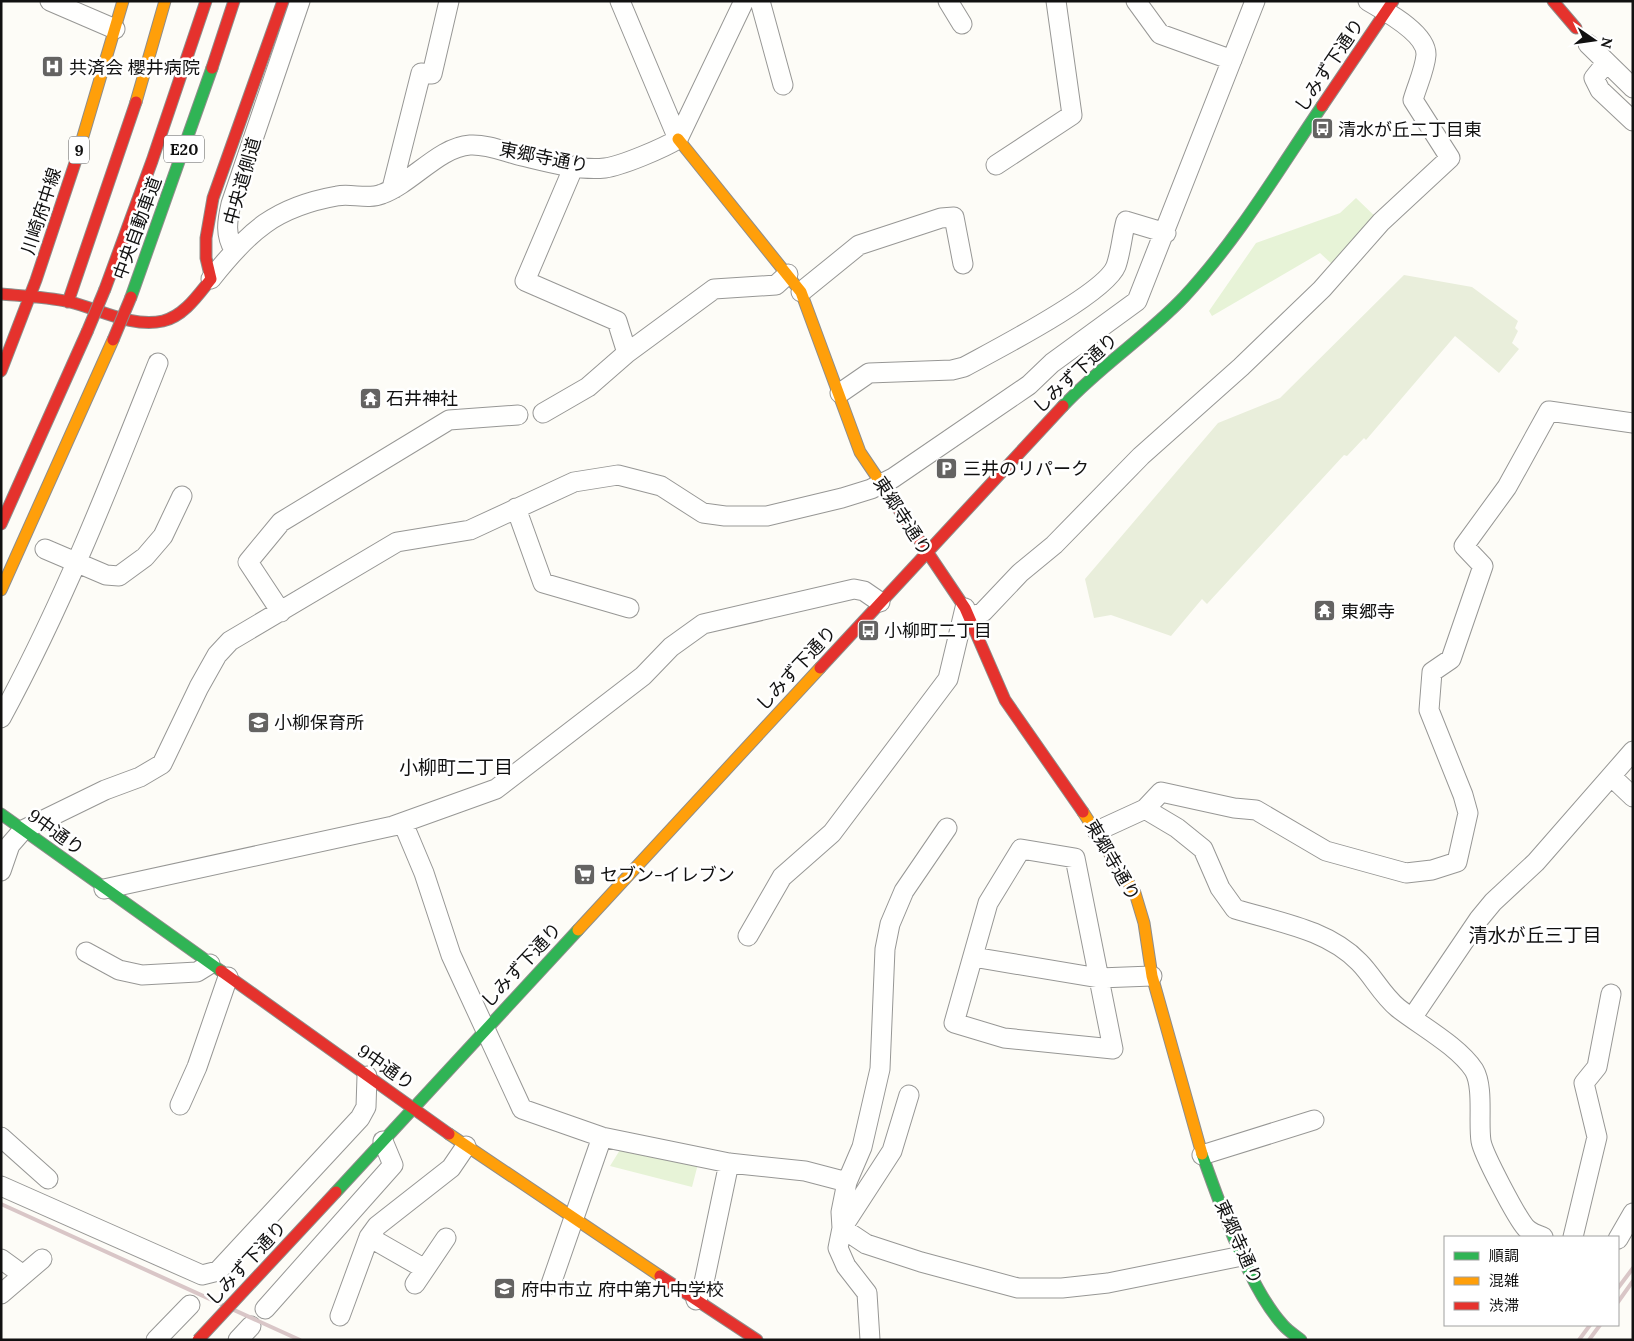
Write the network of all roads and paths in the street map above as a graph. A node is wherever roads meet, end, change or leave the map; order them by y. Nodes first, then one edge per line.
1 (50, 1) edge
2 (123, 1) edge
3 (165, 1) edge
4 (206, 1) edge
5 (234, 1) edge
6 (284, 1) edge
7 (300, 1) edge
8 (449, 1) edge
9 (620, 1) edge
10 (744, 1) edge
11 (760, 1) edge
12 (948, 1) edge
13 (1056, 1) edge
14 (1136, 1) edge
15 (1255, 1) edge
16 (1368, 1) edge
17 (1552, 1) edge
18 (1390, 7) edge
19 (962, 24) dead end
20 (1576, 28) dead end
21 (115, 29) junction
22 (1588, 44) dead end
23 (1232, 60) junction
24 (1606, 63) junction
25 (783, 85) dead end
26 (1633, 88) edge
27 (1633, 121) edge
28 (678, 138) junction
29 (996, 165) dead end
30 (574, 166) junction
31 (395, 188) junction
32 (1166, 233) junction
33 (234, 250) junction
34 (963, 264) dead end
35 (788, 274) junction
36 (211, 279) junction
37 (801, 292) junction
38 (1, 294) edge
39 (31, 296) junction
40 (68, 302) junction
41 (627, 353) junction
42 (158, 363) dead end
43 (1, 371) edge
44 (840, 393) junction
45 (543, 413) dead end
46 (518, 415) dead end
47 (1633, 423) edge
48 (882, 483) junction
49 (182, 496) dead end
50 (516, 508) junction
51 (1, 524) edge
52 (45, 550) dead end
53 (926, 552) junction
54 (78, 563) junction
55 (1, 590) edge
56 (880, 602) junction
57 (629, 608) dead end
58 (281, 612) junction
59 (967, 613) junction
60 (1, 718) edge
61 (1633, 751) edge
62 (1612, 777) junction
63 (1633, 797) edge
64 (1145, 809) junction
65 (1, 814) edge
66 (403, 823) junction
67 (947, 828) dead end
68 (23, 830) junction
69 (1097, 831) junction
70 (1, 871) edge
71 (104, 889) junction
72 (748, 936) dead end
73 (86, 952) dead end
74 (974, 957) junction
75 (210, 964) junction
76 (1152, 976) junction
77 (228, 977) junction
78 (1099, 978) junction
79 (1611, 994) dead end
80 (1412, 1018) junction
81 (485, 1031) junction
82 (367, 1076) junction
83 (909, 1095) dead end
84 (180, 1105) dead end
85 (414, 1108) junction
86 (1314, 1120) dead end
87 (1, 1137) edge
88 (602, 1137) junction
89 (383, 1141) junction
90 (466, 1146) junction
91 (1202, 1155) junction
92 (729, 1163) junction
93 (48, 1179) dead end
94 (847, 1182) junction
95 (1, 1186) edge
96 (1633, 1213) edge
97 (574, 1218) junction
98 (842, 1228) junction
99 (1540, 1236) edge
100 (1573, 1236) edge
101 (369, 1237) junction
102 (1619, 1237) edge
103 (446, 1238) dead end
104 (1242, 1256) junction
105 (1, 1259) edge
106 (42, 1260) dead end
107 (23, 1275) junction
108 (550, 1284) dead end
109 (1, 1294) edge
110 (696, 1300) junction
111 (190, 1305) dead end
112 (265, 1309) dead end
113 (340, 1316) dead end
114 (162, 1338) edge
115 (198, 1340) edge
116 (757, 1340) edge
117 (870, 1340) edge
118 (1301, 1340) edge

1 - 21 street
2 - 21 main road, 川崎府中線 / 9
3 - 40 main road
4 - 51 main road, 中央自動車道 / E20, bridge
5 - 55 main road, 中央自動車道 / E20, bridge
6 - 36 main road
7 - 33 street, 中央道側道
8 - 31 street
9 - 28 street
10 - 28 street
11 - 25 street
12 - 19 street
13 - 29 street
14 - 23 street
15 - 23 street
16 - 18 street
17 - 20 main road
18 - 53 main road, しみず下通り
18 - 59 street
21 - 39 main road, 川崎府中線 / 9
22 - 24 street
23 - 32 street
24 - 26 street
24 - 27 street
28 - 30 street, 東郷寺通り
28 - 35 main road, 東郷寺通り
30 - 31 street, 東郷寺通り
30 - 41 street
31 - 33 street, 東郷寺通り
32 - 44 street
32 - 48 street
33 - 36 street, 中央道側道
34 - 37 street
35 - 37 main road, 東郷寺通り
35 - 41 street
36 - 40 main road, 中央道側道
37 - 44 main road, 東郷寺通り
38 - 39 main road, 中央道側道
39 - 40 main road, 中央道側道
39 - 43 main road, 川崎府中線 / 9
41 - 45 street
42 - 54 street
44 - 48 main road, 東郷寺通り
46 - 58 street
47 - 64 street
48 - 50 street
48 - 53 main road, 東郷寺通り
49 - 54 street
50 - 57 street
50 - 58 street
52 - 54 street
53 - 56 main road, しみず下通り
53 - 59 main road, 東郷寺通り
54 - 60 street
56 - 66 street
56 - 81 main road, しみず下通り
58 - 68 street
59 - 69 main road, 東郷寺通り
59 - 72 street
61 - 62 street
62 - 63 street
62 - 80 street
64 - 69 street
64 - 80 street
65 - 68 main road, 9中通り
66 - 71 street
66 - 81 street
67 - 94 street
68 - 70 street
68 - 71 main road, 9中通り
69 - 76 main road, 東郷寺通り
71 - 75 main road, 9中通り
73 - 75 street
74 - 78 street
74 - 78 street
74 - 78 street
75 - 77 main road, 9中通り
76 - 78 street
76 - 91 main road, 東郷寺通り
77 - 82 main road, 9中通り
77 - 84 street
79 - 100 street
80 - 99 street
81 - 85 main road, しみず下通り
81 - 88 street
82 - 85 main road, 9中通り
82 - 95 street
83 - 98 street
85 - 89 main road, しみず下通り
85 - 90 main road, 9中通り
86 - 91 street
87 - 93 street
88 - 92 street
88 - 97 street
89 - 112 street
89 - 115 main road, しみず下通り, bridge
90 - 97 main road, 9中通り
90 - 101 street
91 - 104 main road, 東郷寺通り
92 - 94 street
92 - 110 street
94 - 98 street
96 - 102 street
97 - 108 street
97 - 110 main road, 9中通り
98 - 104 street
98 - 117 street
101 - 103 street
101 - 113 street
104 - 118 main road, 東郷寺通り
105 - 107 street
106 - 107 street
107 - 109 street
110 - 116 main road, 9中通り
111 - 114 street

